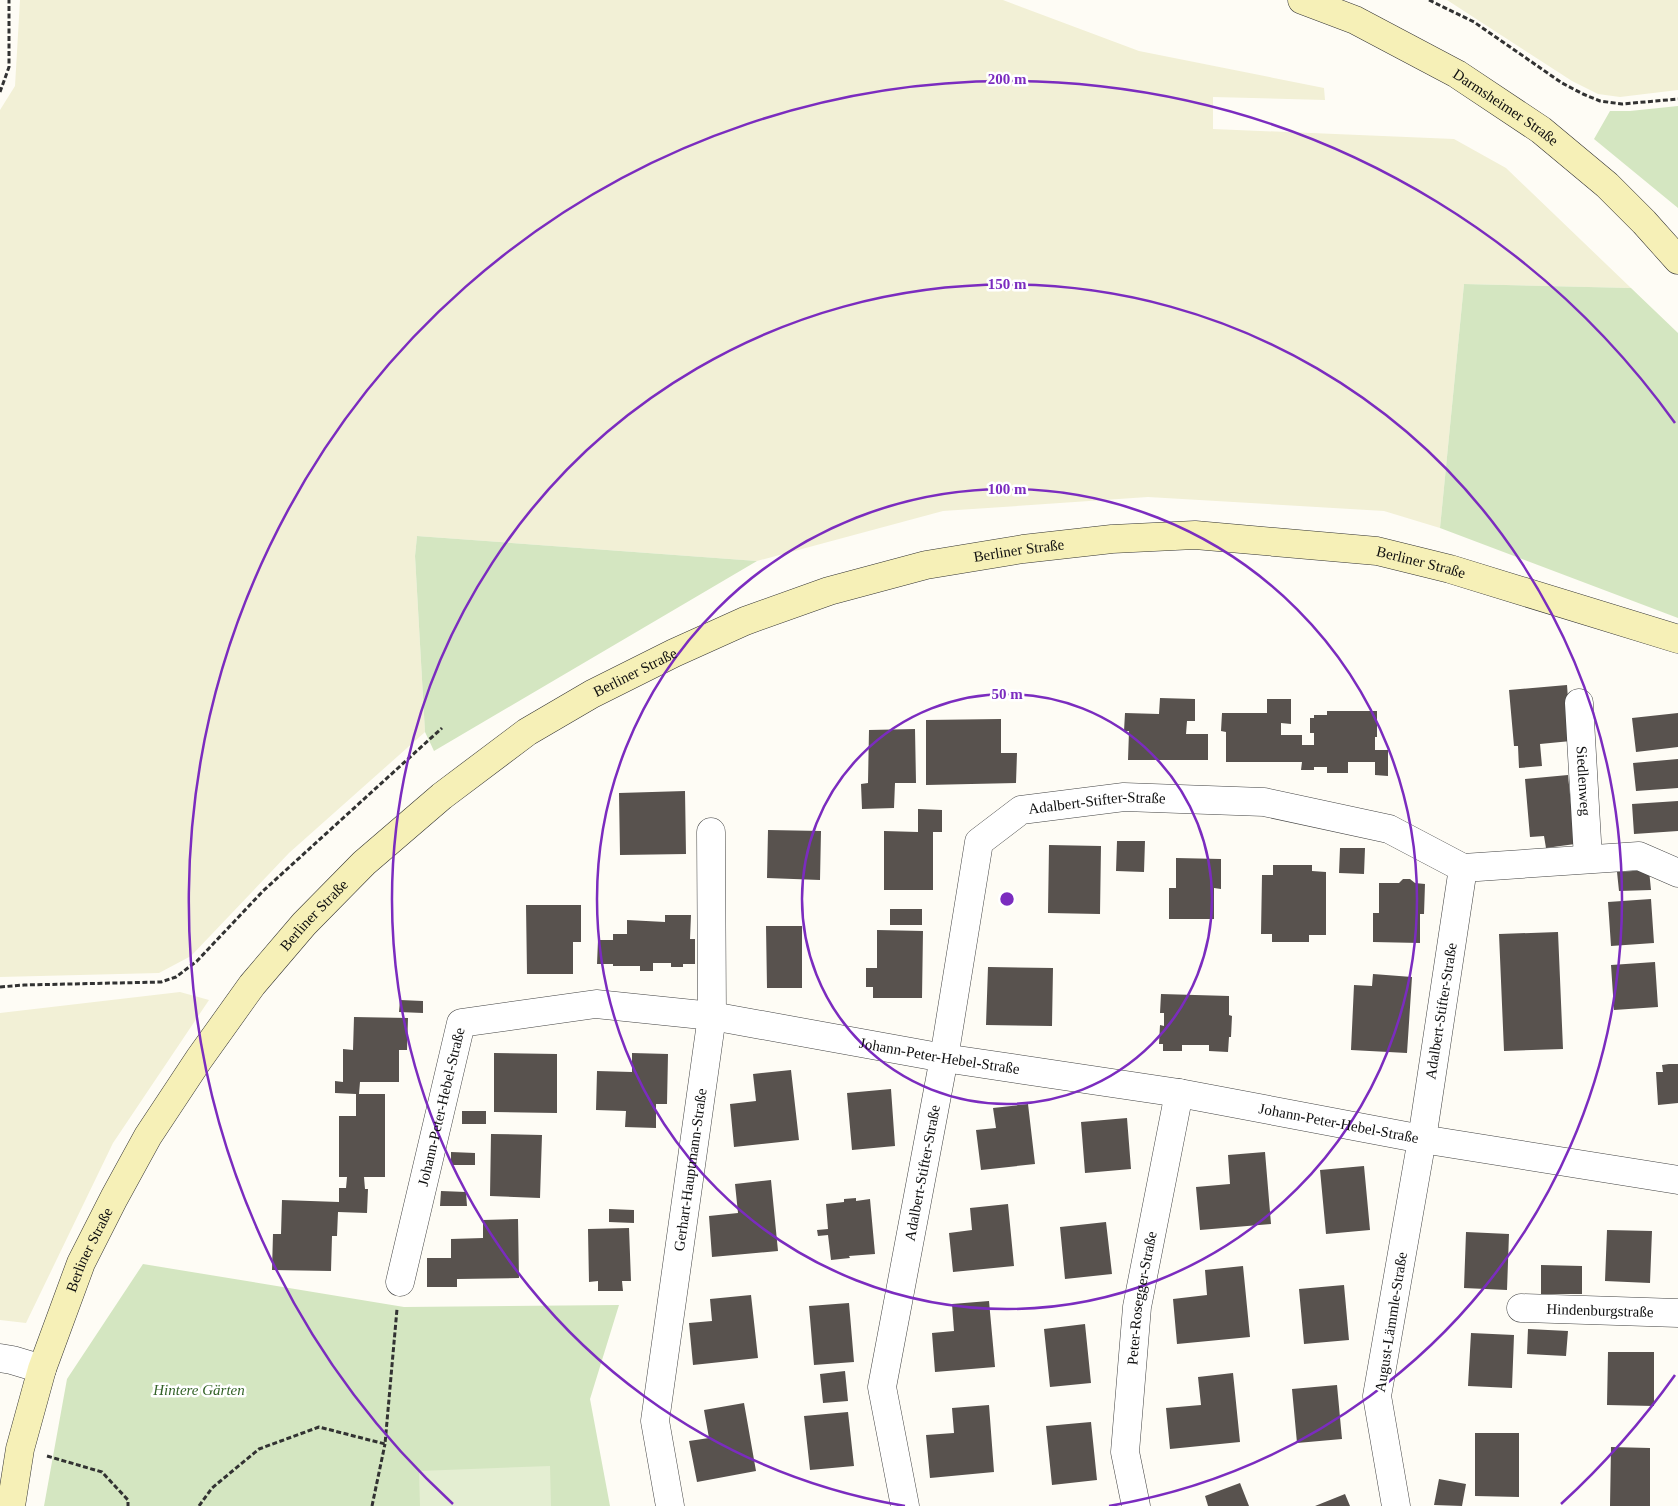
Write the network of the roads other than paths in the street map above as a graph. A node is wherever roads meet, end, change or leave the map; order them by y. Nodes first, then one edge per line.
1 (1302, 0) edge
2 (1678, 260) edge
3 (1678, 639) edge
4 (1578, 703) dead end
5 (711, 832) dead end
6 (1588, 858) junction
7 (1464, 868) junction
8 (1678, 873) edge
9 (712, 1016) junction
10 (944, 1058) junction
11 (1179, 1092) junction
12 (1422, 1139) junction
13 (1678, 1180) edge
14 (400, 1282) road end
15 (1521, 1308) dead end
16 (1678, 1313) edge
17 (0, 1358) edge
18 (42, 1369) junction
19 (11, 1506) edge
20 (670, 1506) edge
21 (905, 1506) edge
22 (1136, 1506) edge
23 (1396, 1506) edge

1 - 2 main road, Darmsheimer Straße
3 - 18 main road, Berliner Straße
4 - 6 street, Siedlenweg
5 - 9 street, Gerhart-Hauptmann-Straße
6 - 7 street
6 - 8 street
7 - 10 street, Adalbert-Stifter-Straße
7 - 12 street, Adalbert-Stifter-Straße
9 - 10 street, Johann-Peter-Hebel-Straße
9 - 14 street, Johann-Peter-Hebel-Straße
9 - 20 street, Gerhart-Hauptmann-Straße
10 - 11 street, Johann-Peter-Hebel-Straße
10 - 21 street, Adalbert-Stifter-Straße
11 - 12 street, Johann-Peter-Hebel-Straße
11 - 22 street, Peter-Rosegger-Straße
12 - 13 street, Johann-Peter-Hebel-Straße
12 - 23 street, August-Lämmle-Straße
15 - 16 street, Hindenburgstraße
17 - 18 street
18 - 19 main road, Berliner Straße

